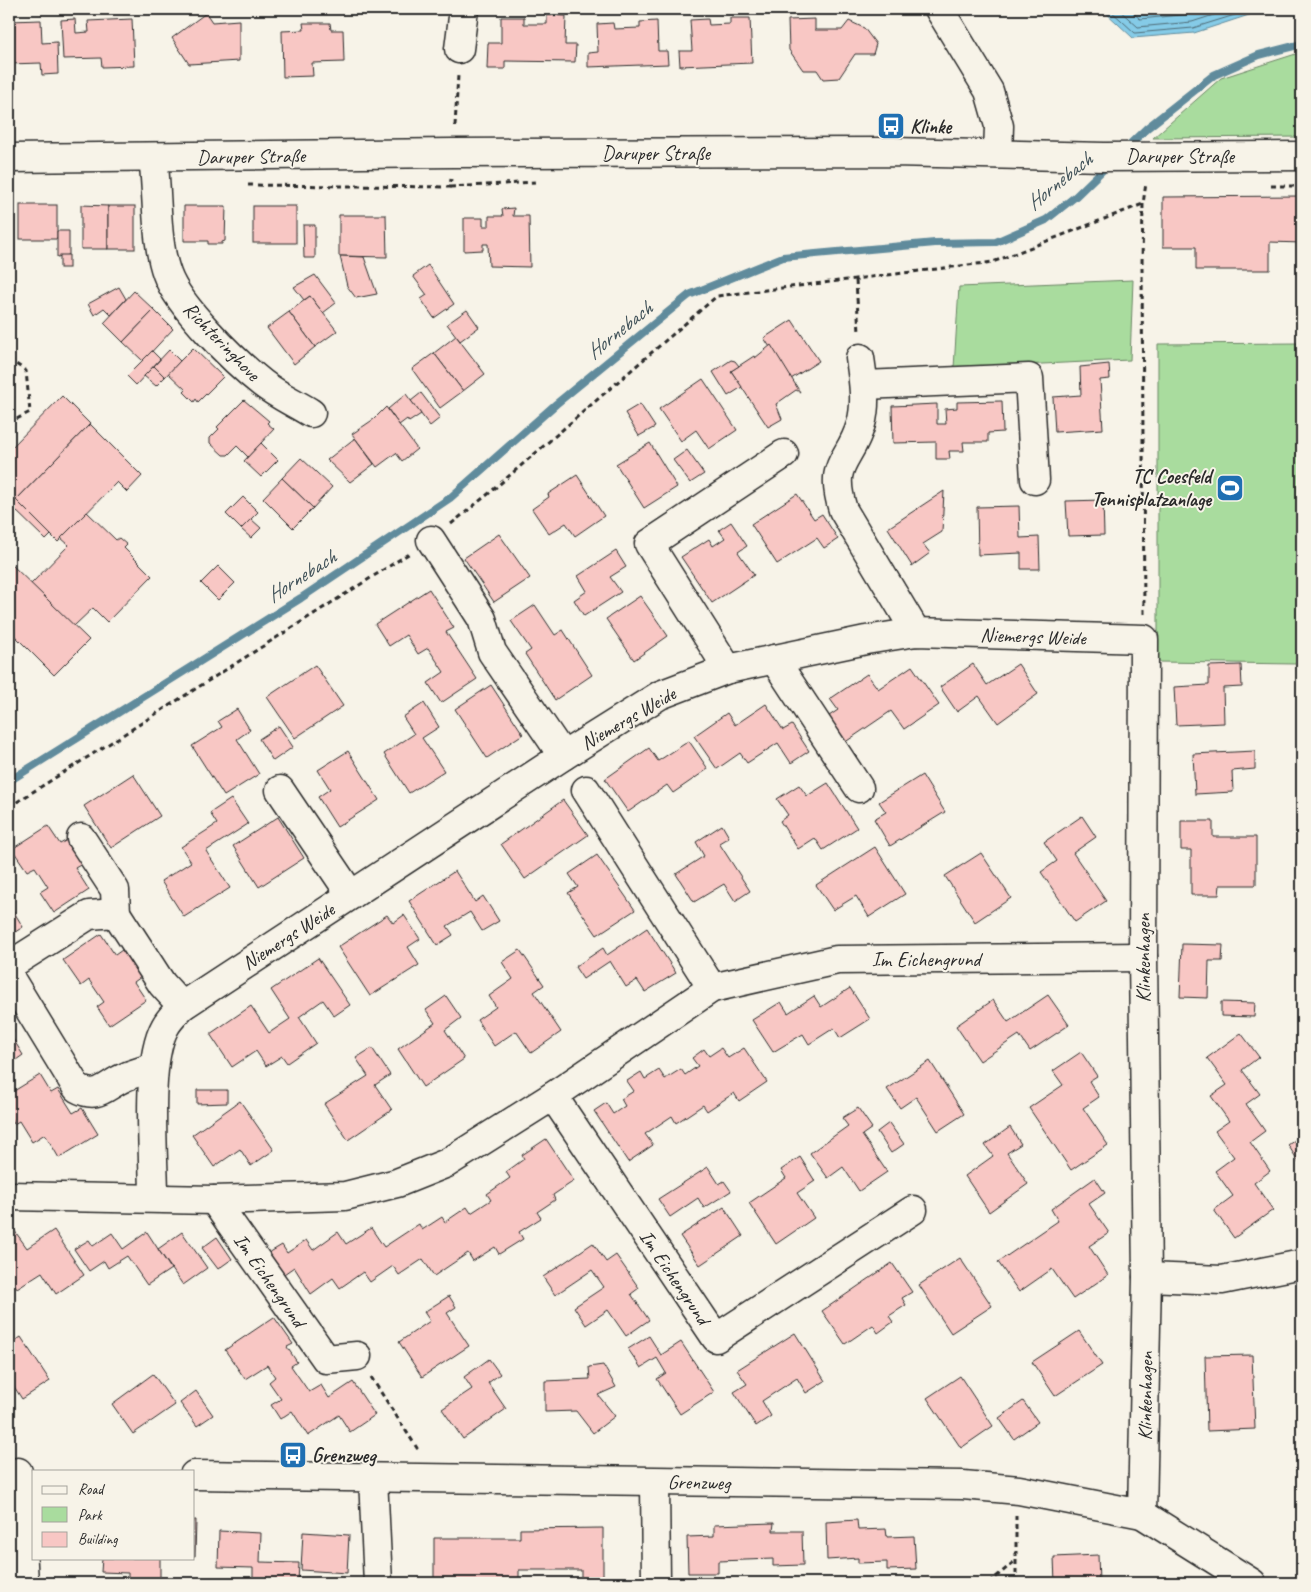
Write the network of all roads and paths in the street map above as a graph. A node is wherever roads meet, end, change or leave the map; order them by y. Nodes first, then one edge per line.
1 (464, 9) edge
2 (938, 9) edge
3 (459, 49) joint
4 (452, 153) junction
5 (998, 154) junction
6 (1127, 156) junction
7 (1302, 156) edge
8 (153, 157) junction
9 (9, 158) edge
10 (1143, 204) junction
11 (856, 280) junction
12 (860, 358) joint
13 (9, 359) edge
14 (864, 385) junction
15 (310, 413) dead end
16 (9, 423) edge
17 (784, 454) dead end
18 (1035, 480) dead end
19 (431, 540) junction
20 (916, 632) junction
21 (1144, 639) junction
22 (774, 658) junction
23 (728, 669) junction
24 (563, 756) junction
25 (859, 788) dead end
26 (280, 790) dead end
27 (586, 790) dead end
28 (9, 807) edge
29 (81, 838) dead end
30 (350, 895) junction
31 (116, 913) junction
32 (1143, 957) junction
33 (712, 988) junction
34 (182, 1006) junction
35 (153, 1067) junction
36 (553, 1096) junction
37 (9, 1196) edge
38 (154, 1197) junction
39 (214, 1200) junction
40 (913, 1210) dead end
41 (1302, 1264) edge
42 (1147, 1278) junction
43 (357, 1356) joint
44 (410, 1453) dead end
45 (20, 1472) edge
46 (195, 1475) edge
47 (373, 1478) junction
48 (655, 1482) junction
49 (1019, 1490) junction
50 (1142, 1514) junction
51 (1016, 1560) junction
52 (24, 1583) edge
53 (378, 1583) edge
54 (656, 1583) edge
55 (988, 1583) edge
56 (1016, 1583) edge
57 (1252, 1583) edge

1 - 3 street
2 - 5 street
3 - 4 path
4 - 5 street, Daruper Straße
4 - 8 street, Daruper Straße
5 - 6 street, Daruper Straße
6 - 7 street, Daruper Straße
6 - 10 path
8 - 9 street, Daruper Straße
8 - 15 street, Richteringhove
10 - 11 path
10 - 21 path
11 - 12 path
11 - 19 path
12 - 14 street
13 - 16 path
14 - 18 street
14 - 20 street
17 - 23 street
19 - 24 street
19 - 28 path
20 - 21 street, Niemergs Weide
20 - 22 street, Niemergs Weide
21 - 32 street, Klinkenhagen
22 - 23 street, Niemergs Weide
22 - 25 street
23 - 24 street, Niemergs Weide
24 - 30 street, Niemergs Weide
26 - 30 street
27 - 33 street
29 - 31 street
30 - 34 street, Niemergs Weide
31 - 34 street
31 - 35 street
32 - 33 street, Im Eichengrund
32 - 42 street, Klinkenhagen
33 - 36 street, Im Eichengrund
34 - 35 street, Niemergs Weide
35 - 38 street, Niemergs Weide
36 - 39 street, Im Eichengrund
36 - 40 street, Im Eichengrund
37 - 38 street, Im Eichengrund
38 - 39 street, Im Eichengrund
39 - 43 street, Im Eichengrund
41 - 42 street
42 - 50 street, Klinkenhagen
43 - 44 path
45 - 52 street
46 - 47 street, Grenzweg
47 - 48 street, Grenzweg
47 - 53 street
48 - 49 street, Grenzweg
48 - 54 street
49 - 50 street, Grenzweg
49 - 51 path
50 - 57 street
51 - 55 path
51 - 56 path

